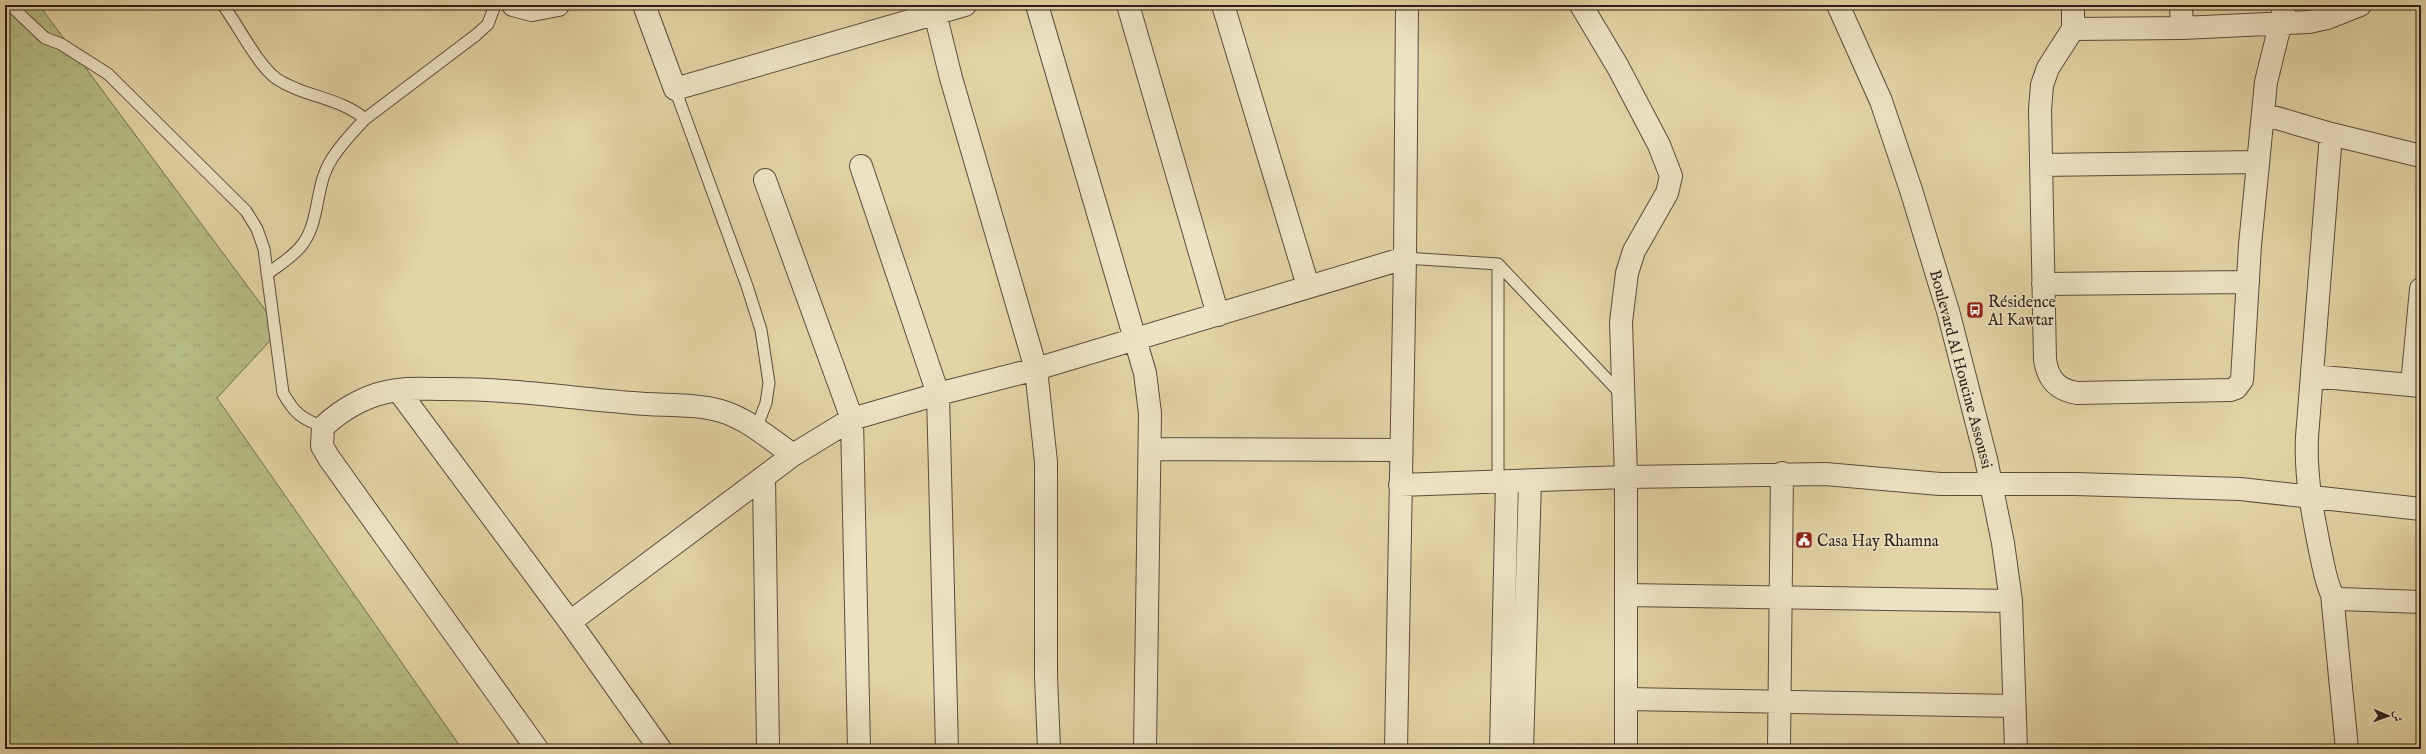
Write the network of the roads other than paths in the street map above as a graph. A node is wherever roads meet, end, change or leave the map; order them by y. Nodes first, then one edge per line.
1 (10, 5) edge
2 (223, 5) edge
3 (495, 5) edge
4 (514, 5) edge
5 (558, 5) edge
6 (644, 5) edge
7 (965, 5) edge
8 (1036, 5) edge
9 (1128, 5) edge
10 (1223, 5) edge
11 (1406, 5) edge
12 (1582, 5) edge
13 (1838, 5) edge
14 (2073, 5) edge
15 (2181, 5) edge
16 (2360, 5) edge
17 (934, 10) edge
18 (2283, 14) edge
19 (2182, 28) junction
20 (2073, 29) junction
21 (675, 89) junction
22 (2263, 114) junction
23 (365, 119) junction
24 (2331, 134) junction
25 (2421, 156) edge
26 (2258, 162) junction
27 (2041, 165) junction
28 (861, 166) dead end
29 (765, 180) dead end
30 (1405, 258) junction
31 (1498, 264) junction
32 (267, 274) junction
33 (2248, 282) junction
34 (2043, 284) junction
35 (1308, 286) junction
36 (2421, 289) edge
37 (1218, 315) junction
38 (1135, 339) junction
39 (1036, 369) junction
40 (2312, 376) junction
41 (2417, 385) edge
42 (398, 390) junction
43 (938, 394) junction
44 (1622, 395) junction
45 (852, 419) junction
46 (323, 427) junction
47 (756, 429) junction
48 (1150, 449) junction
49 (1401, 450) junction
50 (793, 455) junction
51 (1782, 473) junction
52 (764, 477) junction
53 (1626, 477) junction
54 (1530, 481) junction
55 (1502, 482) junction
56 (1400, 485) junction
57 (1992, 485) junction
58 (2310, 497) junction
59 (2421, 509) edge
60 (2332, 594) junction
61 (1627, 595) junction
62 (1780, 596) junction
63 (2011, 601) junction
64 (2421, 602) edge
65 (570, 622) junction
66 (1626, 700) junction
67 (1779, 703) junction
68 (2014, 706) junction
69 (537, 749) edge
70 (660, 749) edge
71 (768, 749) edge
72 (859, 749) edge
73 (947, 749) edge
74 (1049, 749) edge
75 (1145, 749) edge
76 (1396, 749) edge
77 (1501, 749) edge
78 (1522, 749) edge
79 (1626, 749) edge
80 (1779, 749) edge
81 (2016, 749) edge
82 (2347, 749) edge

1 - 32 lane
2 - 23 lane
3 - 23 lane
4 - 5 street
6 - 21 street
7 - 17 street
8 - 38 street
9 - 37 street
10 - 35 street
11 - 30 street
12 - 44 street
13 - 57 street, Boulevard Al Houcine Assoussi
14 - 20 street
15 - 19 street
16 - 18 street
17 - 21 street
17 - 39 street
18 - 19 street
18 - 22 street
19 - 20 street
20 - 27 street
21 - 47 lane
22 - 24 street
22 - 26 street
23 - 32 lane
24 - 25 street
24 - 40 street
26 - 27 street
26 - 33 street
27 - 34 street
28 - 43 street
29 - 45 street
30 - 31 lane
30 - 35 street
30 - 49 street
31 - 44 lane
31 - 55 lane
32 - 46 lane
33 - 34 street
33 - 34 street
35 - 37 street
36 - 41 street
37 - 38 street
38 - 39 street
38 - 48 street
39 - 43 street
39 - 74 street
40 - 41 street
40 - 58 street
42 - 46 street
42 - 47 street
42 - 65 street
43 - 45 street
43 - 73 street
44 - 53 street
45 - 50 street
45 - 72 street
46 - 69 street
47 - 50 street
48 - 49 street
48 - 75 street
49 - 56 street
50 - 52 street
51 - 53 street
51 - 57 street
51 - 62 street
52 - 65 street
52 - 71 street
53 - 54 street
53 - 61 street
54 - 55 street
54 - 78 street
55 - 56 street
55 - 77 street
56 - 76 street
57 - 58 street
57 - 63 street, Boulevard Al Houcine Assoussi
58 - 59 street
58 - 60 street
60 - 64 street
60 - 82 street
61 - 62 street
61 - 66 street
62 - 63 street
62 - 67 street
63 - 68 street, Boulevard Al Houcine Assoussi
65 - 70 street
66 - 67 street
66 - 79 street
67 - 68 street
67 - 80 street
68 - 81 street, Boulevard Al Houcine Assoussi

